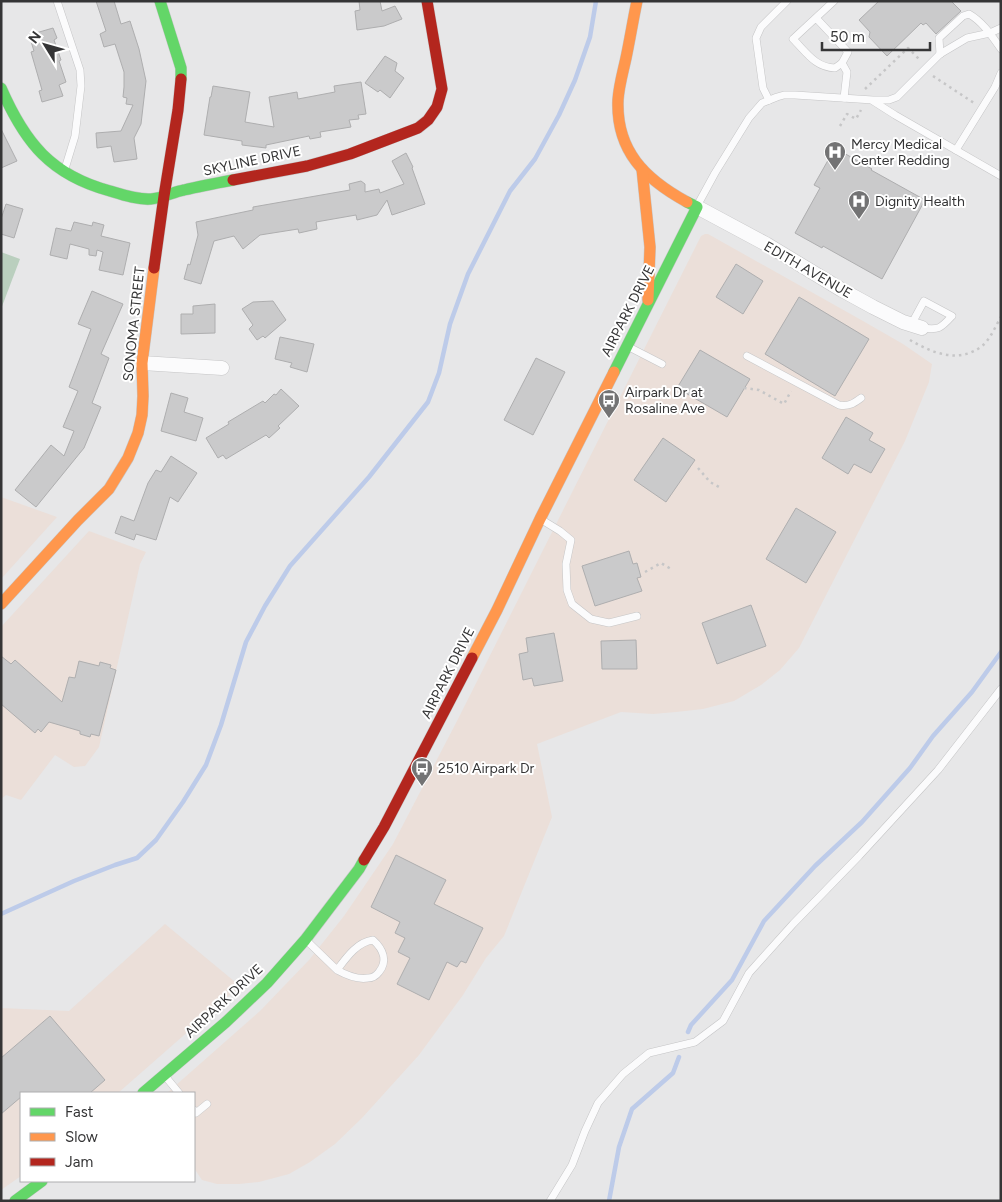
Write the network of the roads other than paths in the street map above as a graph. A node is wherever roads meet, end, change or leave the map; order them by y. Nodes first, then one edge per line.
1 (57, 1) edge
2 (160, 1) edge
3 (427, 1) edge
4 (637, 1) edge
5 (787, 1) edge
6 (834, 1) edge
7 (816, 18) junction
8 (1001, 28) edge
9 (990, 33) junction
10 (1001, 48) edge
11 (940, 54) junction
12 (842, 62) junction
13 (1001, 73) edge
14 (1, 88) edge
15 (844, 98) junction
16 (769, 100) junction
17 (873, 100) junction
18 (956, 150) junction
19 (642, 169) junction
20 (64, 172) junction
21 (1001, 176) edge
22 (164, 196) junction
23 (697, 208) junction
24 (648, 306) junction
25 (913, 330) junction
26 (627, 346) junction
27 (748, 356) dead end
28 (142, 363) junction
29 (662, 364) dead end
30 (222, 368) dead end
31 (861, 398) dead end
32 (540, 519) junction
33 (1, 604) edge
34 (637, 616) dead end
35 (1001, 689) edge
36 (305, 940) junction
37 (337, 970) junction
38 (164, 1075) junction
39 (144, 1092) edge
40 (178, 1092) edge
41 (206, 1104) dead end
42 (195, 1112) edge
43 (41, 1182) edge
44 (15, 1201) edge
45 (550, 1201) edge

1 - 20 lane
2 - 22 street, SONOMA STREET
3 - 22 street, SKYLINE DRIVE
4 - 19 street
5 - 16 lane
6 - 7 lane
7 - 12 lane
7 - 12 lane
8 - 9 lane
9 - 10 lane
9 - 11 lane
9 - 11 lane
11 - 17 lane
12 - 15 lane
13 - 18 lane
14 - 20 street, SKYLINE DRIVE
15 - 16 lane
15 - 17 lane
16 - 23 lane
17 - 18 lane
18 - 21 lane
19 - 23 street
19 - 24 street
20 - 22 street, SKYLINE DRIVE
22 - 28 street, SONOMA STREET
23 - 24 street, AIRPARK DRIVE
23 - 25 street, EDITH AVENUE
24 - 26 street, AIRPARK DRIVE
25 - 25 lane
26 - 29 lane
26 - 32 street, AIRPARK DRIVE
27 - 31 lane
28 - 30 street
28 - 33 street, SONOMA STREET
32 - 34 lane
32 - 36 street, AIRPARK DRIVE
35 - 45 lane
36 - 37 lane
36 - 38 street, AIRPARK DRIVE
37 - 37 lane
38 - 39 street, AIRPARK DRIVE
38 - 40 lane
41 - 42 lane
43 - 44 street

